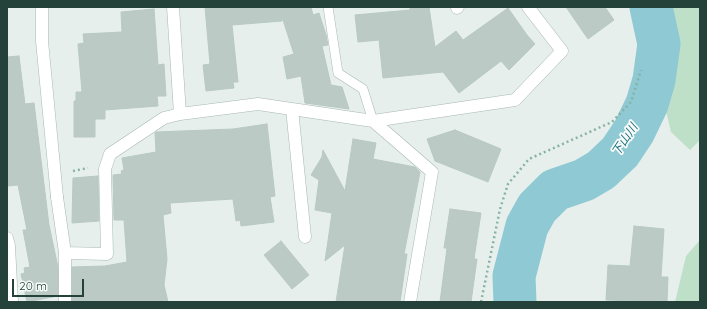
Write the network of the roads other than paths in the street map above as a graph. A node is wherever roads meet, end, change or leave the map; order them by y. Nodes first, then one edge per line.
1 (42, 7) edge
2 (173, 7) edge
3 (328, 7) edge
4 (528, 7) edge
5 (292, 109) junction
6 (180, 114) junction
7 (373, 121) junction
8 (305, 237) dead end
9 (7, 238) edge
10 (65, 253) junction
11 (12, 302) edge
12 (65, 302) edge
13 (410, 302) edge

1 - 10 street
2 - 6 street
3 - 7 lane
4 - 7 street
5 - 6 street
5 - 7 street
5 - 8 street
6 - 10 street
7 - 13 street
9 - 11 street
10 - 12 street

